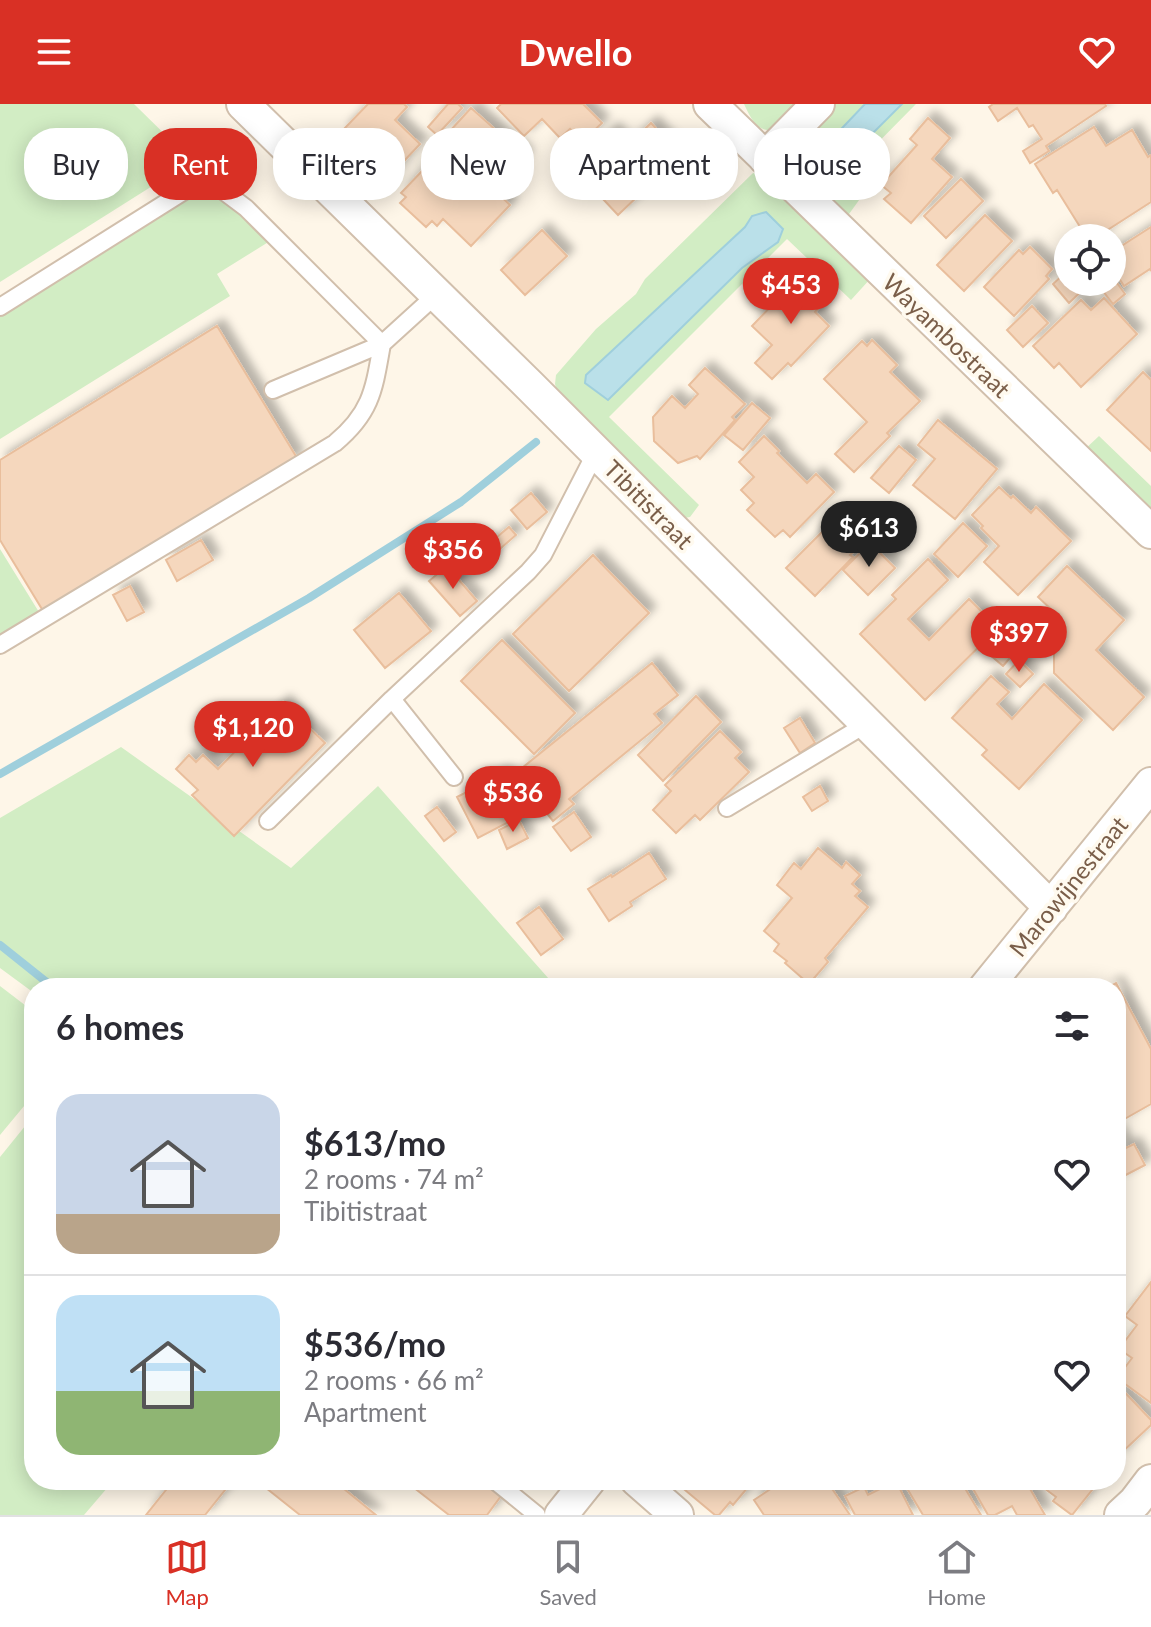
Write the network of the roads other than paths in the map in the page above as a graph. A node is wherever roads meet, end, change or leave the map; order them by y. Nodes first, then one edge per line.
1 (243, 104) edge
2 (710, 104) edge
3 (818, 104) edge
4 (794, 128) edge
5 (754, 147) edge
6 (808, 200) edge
7 (437, 294) junction
8 (0, 307) edge
9 (382, 344) junction
10 (273, 390) dead end
11 (596, 452) junction
12 (1151, 532) edge
13 (0, 645) edge
14 (392, 699) junction
15 (868, 723) junction
16 (454, 777) dead end
17 (1151, 784) edge
18 (727, 808) dead end
19 (268, 821) dead end
20 (1051, 908) junction
21 (993, 978) edge
22 (1151, 1481) edge
23 (506, 1490) edge
24 (581, 1490) edge
25 (648, 1490) edge
26 (537, 1515) edge
27 (561, 1515) edge
28 (677, 1515) edge
29 (1121, 1515) edge

1 - 7 street, Tibitistraat
2 - 5 street, Wayambostraat
3 - 4 street
6 - 12 street, Wayambostraat
7 - 9 lane
7 - 11 street, Tibitistraat
8 - 9 lane
9 - 10 lane
9 - 13 lane
11 - 14 lane
11 - 15 street, Tibitistraat
14 - 16 lane
14 - 19 lane
15 - 18 lane
15 - 20 street, Tibitistraat
17 - 20 street, Marowijnestraat
20 - 21 street, Marowijnestraat
22 - 29 street
23 - 26 lane
24 - 27 street
25 - 28 street

